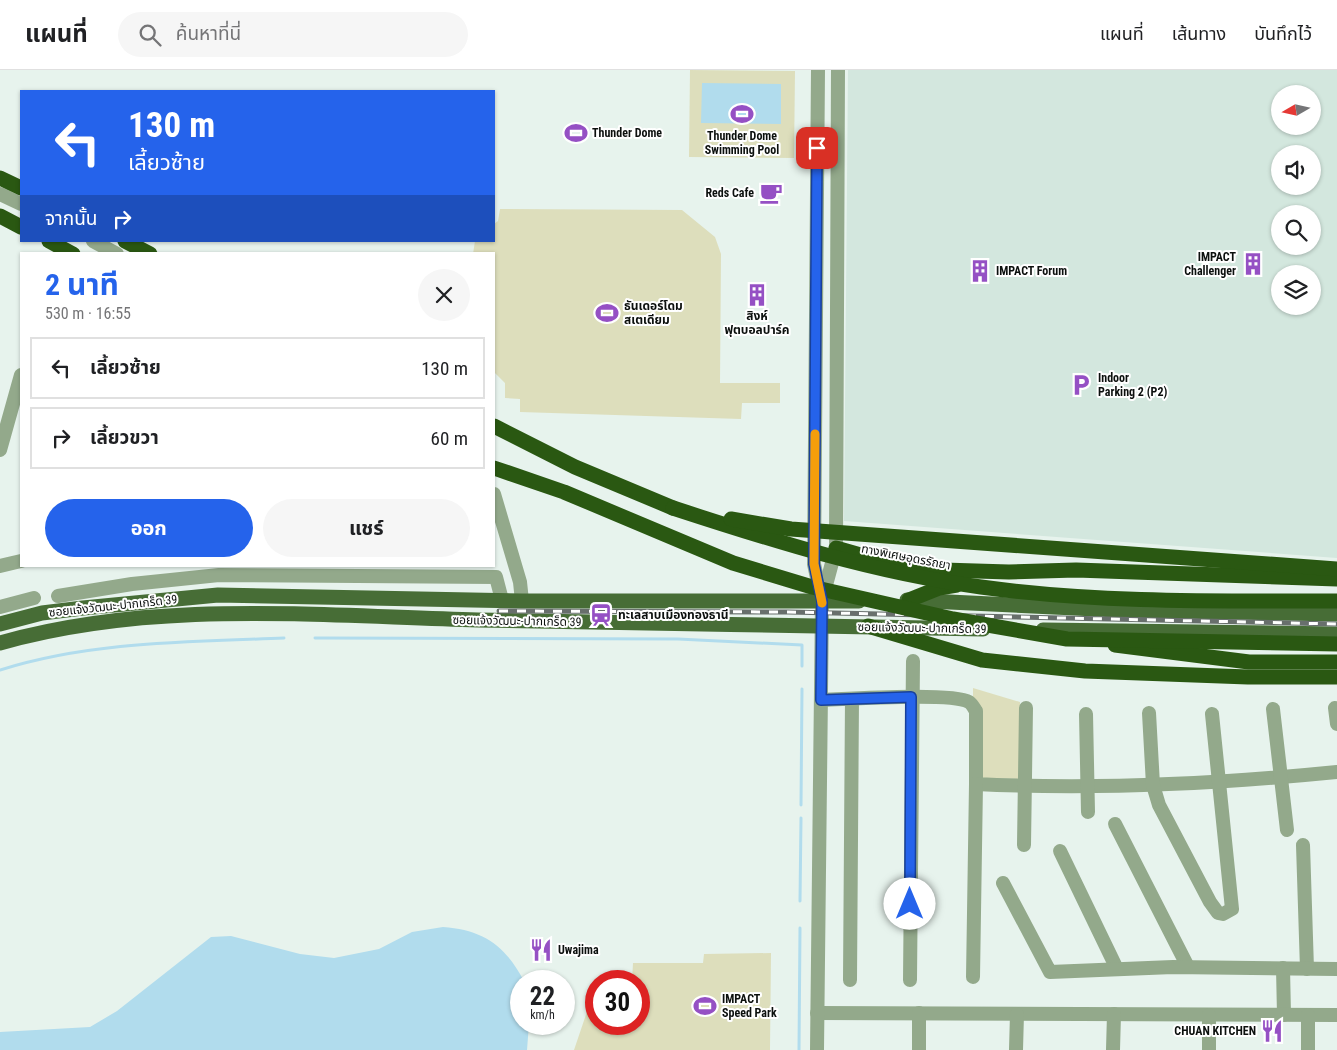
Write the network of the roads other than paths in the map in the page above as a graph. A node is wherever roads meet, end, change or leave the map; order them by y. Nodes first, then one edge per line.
1 (818, 70) edge
2 (838, 70) edge
3 (0, 178) edge
4 (20, 188) edge
5 (0, 194) edge
6 (20, 204) edge
7 (0, 216) edge
8 (20, 226) edge
9 (51, 242) edge
10 (95, 242) edge
11 (127, 242) edge
12 (70, 252) edge
13 (113, 252) edge
14 (146, 252) edge
15 (20, 379) edge
16 (495, 427) edge
17 (0, 450) edge
18 (495, 468) edge
19 (495, 497) edge
20 (673, 508) junction
21 (836, 548) junction
22 (20, 561) edge
23 (0, 566) edge
24 (1337, 569) edge
25 (219, 570) edge
26 (1009, 572) junction
27 (1337, 579) edge
28 (218, 595) junction
29 (58, 596) dead end
30 (34, 598) dead end
31 (502, 600) junction
32 (909, 600) junction
33 (1337, 600) edge
34 (522, 601) junction
35 (822, 601) junction
36 (0, 607) edge
37 (1337, 614) edge
38 (0, 624) edge
39 (822, 626) junction
40 (868, 626) junction
41 (1337, 634) edge
42 (1067, 639) junction
43 (0, 643) edge
44 (1337, 644) edge
45 (913, 661) dead end
46 (1337, 662) edge
47 (1337, 677) edge
48 (911, 697) junction
49 (852, 699) junction
50 (821, 700) junction
51 (1026, 708) dead end
52 (1335, 708) dead end
53 (1273, 709) dead end
54 (1149, 713) dead end
55 (1086, 714) dead end
56 (1212, 714) dead end
57 (1337, 724) edge
58 (1337, 772) edge
59 (1281, 777) junction
60 (1220, 782) junction
61 (976, 784) junction
62 (1026, 786) junction
63 (1088, 786) junction
64 (1153, 786) junction
65 (1088, 812) dead end
66 (1116, 824) dead end
67 (1286, 830) dead end
68 (1024, 845) dead end
69 (1304, 845) dead end
70 (1060, 851) dead end
71 (1002, 883) dead end
72 (1188, 967) junction
73 (1283, 968) junction
74 (1307, 968) junction
75 (1117, 969) junction
76 (1337, 969) edge
77 (973, 977) dead end
78 (850, 980) dead end
79 (910, 980) dead end
80 (817, 1013) junction
81 (919, 1013) junction
82 (1017, 1014) junction
83 (1114, 1014) junction
84 (1209, 1015) junction
85 (1284, 1015) junction
86 (1308, 1015) junction
87 (1337, 1015) edge
88 (817, 1050) edge
89 (919, 1050) edge
90 (1016, 1050) edge
91 (1113, 1050) edge
92 (1209, 1050) edge
93 (1308, 1050) edge

1 - 35 street
2 - 21 street
3 - 4 highway
5 - 6 street
7 - 8 highway
9 - 12 highway
10 - 13 street
11 - 14 highway
15 - 17 street
16 - 20 highway, ทางพิเศษอุดรรัถยา
18 - 42 highway, bridge
19 - 34 street
20 - 24 highway, bridge
20 - 33 highway, ทางพิเศษอุดรรัถยา, bridge
21 - 26 highway
21 - 35 street
22 - 23 street
25 - 28 street
25 - 29 street
25 - 31 street
26 - 27 highway
26 - 32 highway
28 - 31 main road, ซอยแจ้งวัฒนะ-ปากเกร็ด 39
28 - 38 main road, ซอยแจ้งวัฒนะ-ปากเกร็ด 39
30 - 36 street
31 - 34 main road, ซอยแจ้งวัฒนะ-ปากเกร็ด 39
32 - 35 main road, ซอยแจ้งวัฒนะ-ปากเกร็ด 39
32 - 37 main road, ซอยแจ้งวัฒนะ-ปากเกร็ด 39
34 - 35 main road, ซอยแจ้งวัฒนะ-ปากเกร็ด 39
35 - 39 street
39 - 40 main road, ซอยแจ้งวัฒนะ-ปากเกร็ด 39
39 - 43 main road, ซอยแจ้งวัฒนะ-ปากเกร็ด 39
39 - 50 street
40 - 41 main road, ซอยแจ้งวัฒนะ-ปากเกร็ด 39
40 - 47 highway
42 - 44 highway, bridge
42 - 46 highway, bridge
45 - 48 street
48 - 49 street
48 - 61 street
48 - 79 street
49 - 50 street
49 - 78 street
50 - 80 street
51 - 62 street
52 - 57 street
53 - 59 street
54 - 64 street
55 - 63 street
56 - 60 street
58 - 59 street
59 - 60 street
59 - 67 street
60 - 64 street
60 - 64 street
61 - 62 street
61 - 77 street
62 - 63 street
62 - 68 street
63 - 64 street
63 - 65 street
66 - 72 street
69 - 74 street
70 - 75 street
71 - 75 street
72 - 73 street
72 - 75 street
73 - 74 street
73 - 85 street
74 - 76 street
80 - 81 street
80 - 88 street
81 - 82 street
81 - 89 street
82 - 83 street
82 - 90 street
83 - 84 street
83 - 91 street
84 - 85 street
84 - 92 street
85 - 86 street
86 - 87 street
86 - 93 street

